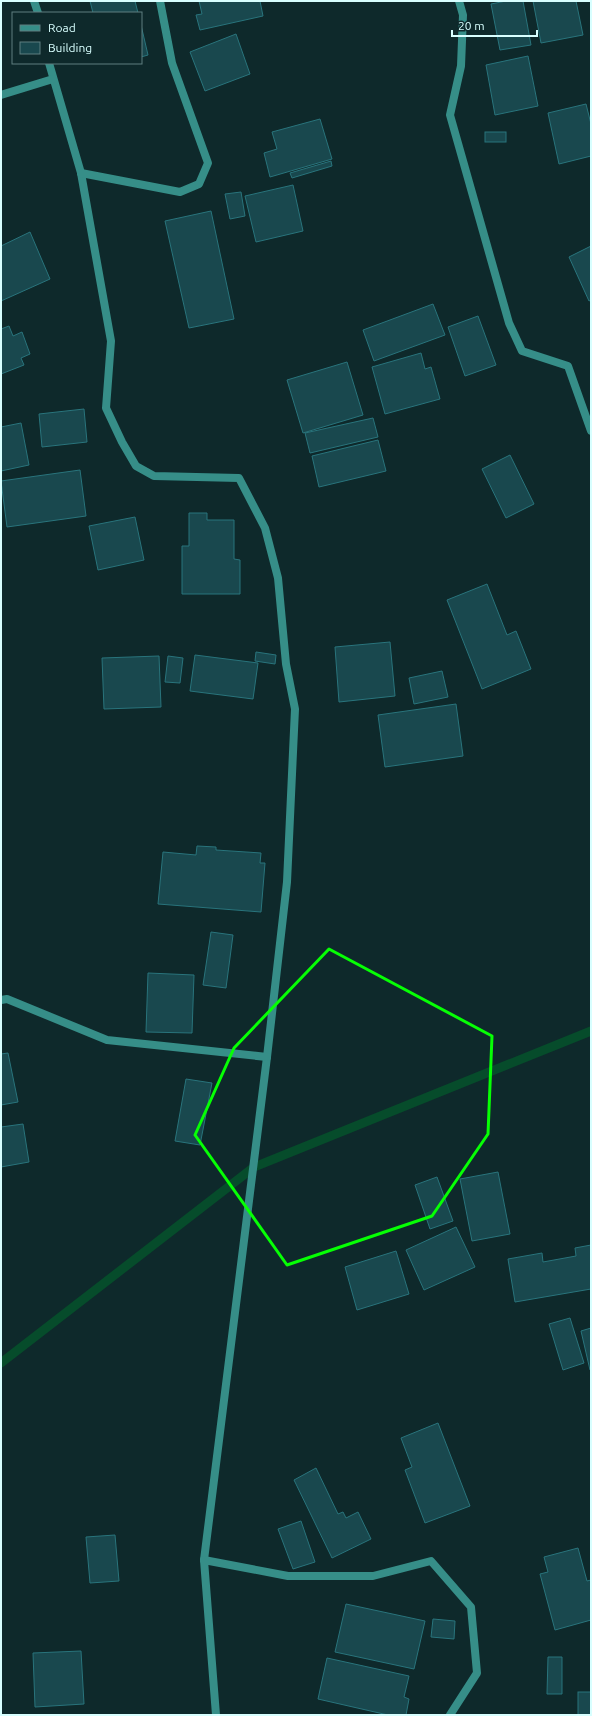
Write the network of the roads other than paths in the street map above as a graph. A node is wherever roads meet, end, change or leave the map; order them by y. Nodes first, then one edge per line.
1 (34, 1) edge
2 (160, 1) edge
3 (459, 1) edge
4 (38, 12) edge
5 (49, 64) edge
6 (53, 79) junction
7 (1, 95) edge
8 (81, 173) junction
9 (591, 431) edge
10 (1, 1000) edge
11 (267, 1057) junction
12 (204, 1560) junction
13 (216, 1715) edge
14 (450, 1715) edge

1 - 4 street
2 - 8 street
3 - 9 street
5 - 6 street
6 - 7 street
6 - 8 street
8 - 11 street
10 - 11 street
11 - 12 street
12 - 13 street
12 - 14 street

